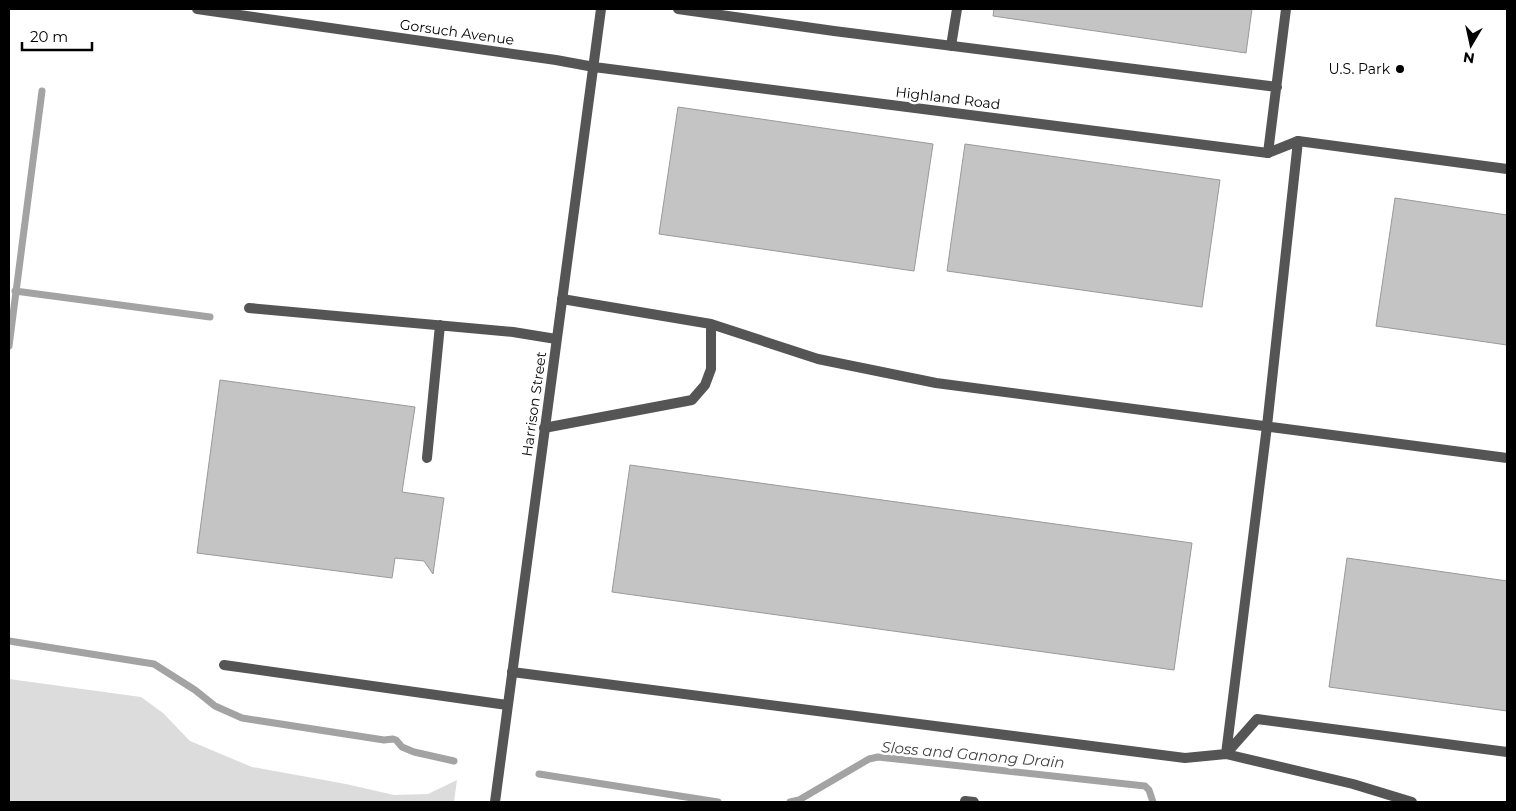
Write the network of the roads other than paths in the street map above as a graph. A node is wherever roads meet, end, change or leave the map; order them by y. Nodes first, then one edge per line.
1 (197, 9) edge
2 (602, 9) edge
3 (678, 9) edge
4 (957, 9) edge
5 (1286, 9) edge
6 (951, 46) junction
7 (594, 67) junction
8 (1277, 87) junction
9 (1298, 142) junction
10 (1268, 153) junction
11 (1507, 169) edge
12 (562, 299) junction
13 (249, 308) dead end
14 (711, 324) junction
15 (440, 325) junction
16 (556, 338) junction
17 (1267, 426) junction
18 (544, 428) junction
19 (427, 458) dead end
20 (1507, 458) edge
21 (224, 665) dead end
22 (512, 672) junction
23 (507, 704) junction
24 (1507, 752) edge
25 (1226, 754) junction
26 (495, 802) edge
27 (1411, 802) edge

1 - 7 street, Gorsuch Avenue
2 - 7 street, Harrison Street
3 - 6 street
4 - 6 street
5 - 8 street
6 - 8 street
7 - 10 street, Highland Road
7 - 12 street, Harrison Street
8 - 10 street
9 - 10 street, Highland Road
9 - 11 street
9 - 17 street
12 - 14 street
12 - 16 street, Harrison Street
13 - 15 street
14 - 17 street
14 - 18 street
15 - 16 street
15 - 19 street
16 - 18 street, Harrison Street
17 - 20 street
17 - 25 street
18 - 22 street, Harrison Street
21 - 23 street
22 - 23 street, Harrison Street
22 - 25 street
23 - 26 street, Harrison Street
24 - 25 street
25 - 27 street

